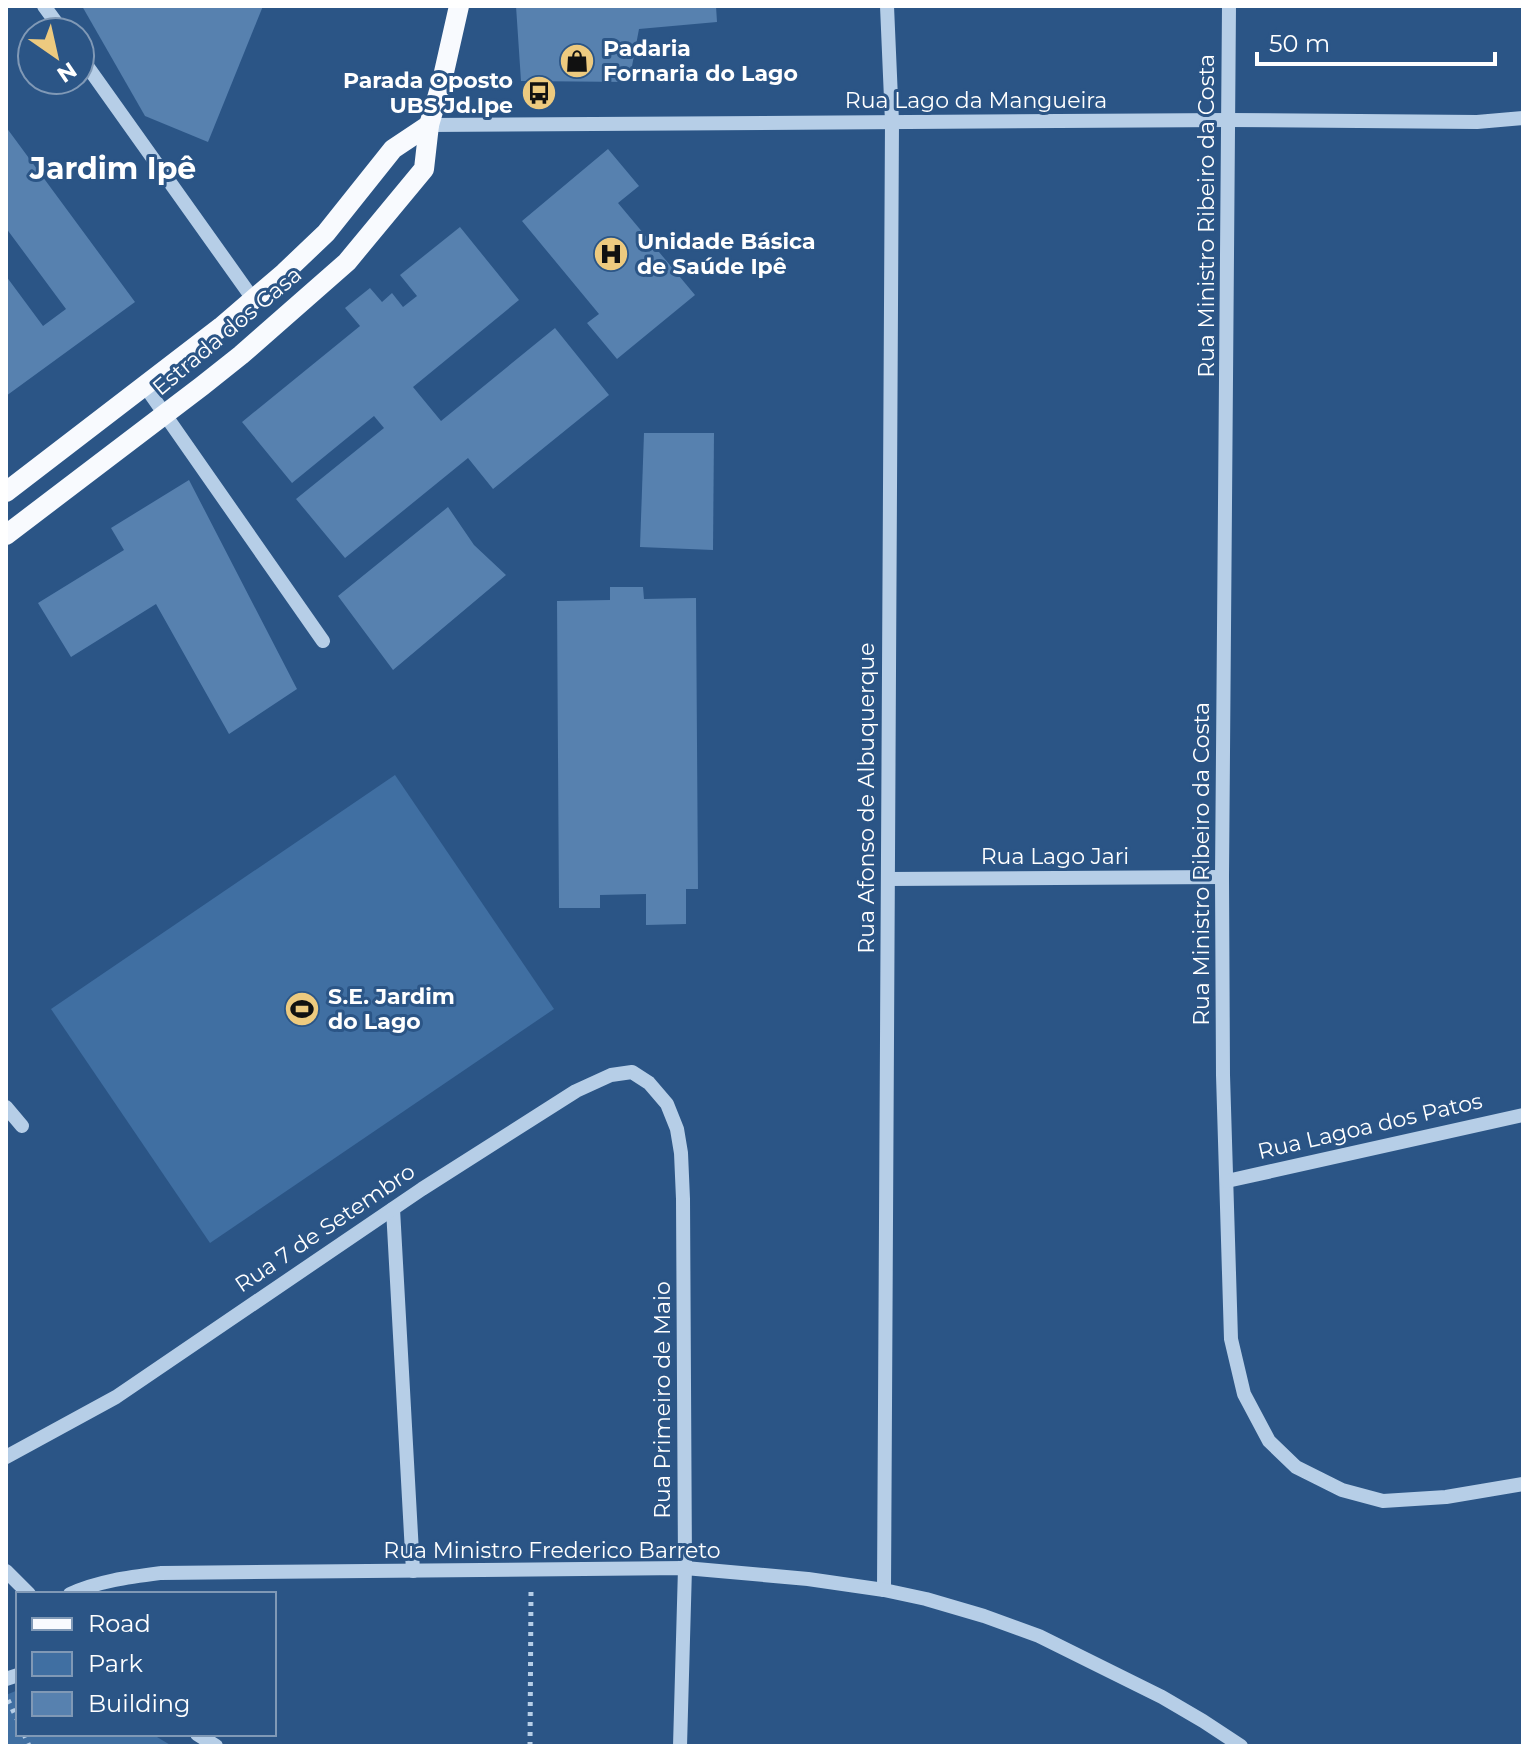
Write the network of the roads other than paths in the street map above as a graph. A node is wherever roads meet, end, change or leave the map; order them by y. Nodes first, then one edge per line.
1 (459, 6) edge
2 (887, 6) edge
3 (1229, 6) edge
4 (96, 78) edge
5 (1523, 118) edge
6 (1229, 120) junction
7 (892, 122) junction
8 (429, 125) junction
9 (253, 299) junction
10 (145, 386) junction
11 (166, 413) junction
12 (6, 492) edge
13 (6, 535) edge
14 (323, 641) dead end
15 (1222, 877) junction
16 (888, 879) junction
17 (667, 1104) joint
18 (6, 1107) edge
19 (1523, 1115) edge
20 (22, 1126) dead end
21 (1227, 1181) junction
22 (393, 1209) junction
23 (6, 1457) edge
24 (1523, 1484) edge
25 (685, 1568) junction
26 (6, 1571) edge
27 (413, 1571) junction
28 (884, 1590) junction
29 (27, 1592) edge
30 (74, 1592) edge
31 (680, 1746) edge
32 (1241, 1746) edge

1 - 8 main road, Estrada dos Casa
2 - 7 street, Rua Afonso de Albuquerque
3 - 6 street, Rua Ministro Ribeiro da Costa
4 - 9 street
5 - 6 street, Rua Lago da Mangueira
6 - 7 street, Rua Lago da Mangueira
6 - 15 street, Rua Ministro Ribeiro da Costa
7 - 8 street, Rua Lago da Mangueira
7 - 16 street, Rua Afonso de Albuquerque
8 - 9 main road, Estrada dos Casa
8 - 11 main road, Estrada dos Casa
9 - 10 main road, Estrada dos Casa
10 - 11 street
10 - 12 main road, Estrada dos Casa
11 - 13 main road, Estrada dos Casa
11 - 14 street
15 - 16 street, Rua Lago Jari
15 - 21 street, Rua Ministro Ribeiro da Costa
16 - 28 street, Rua Afonso de Albuquerque
17 - 22 street, Rua 7 de Setembro
17 - 25 street, Rua Primeiro de Maio
18 - 20 street
19 - 21 street, Rua Lagoa dos Patos
21 - 24 street, Rua Ministro Ribeiro da Costa
22 - 23 street, Rua 7 de Setembro
22 - 27 street
25 - 27 street, Rua Ministro Frederico Barreto
25 - 28 street, Rua Ministro Frederico Barreto
25 - 31 street, Rua Primeiro de Maio
26 - 29 street
27 - 30 street, Rua Ministro Frederico Barreto
28 - 32 street, Rua Ministro Frederico Barreto

